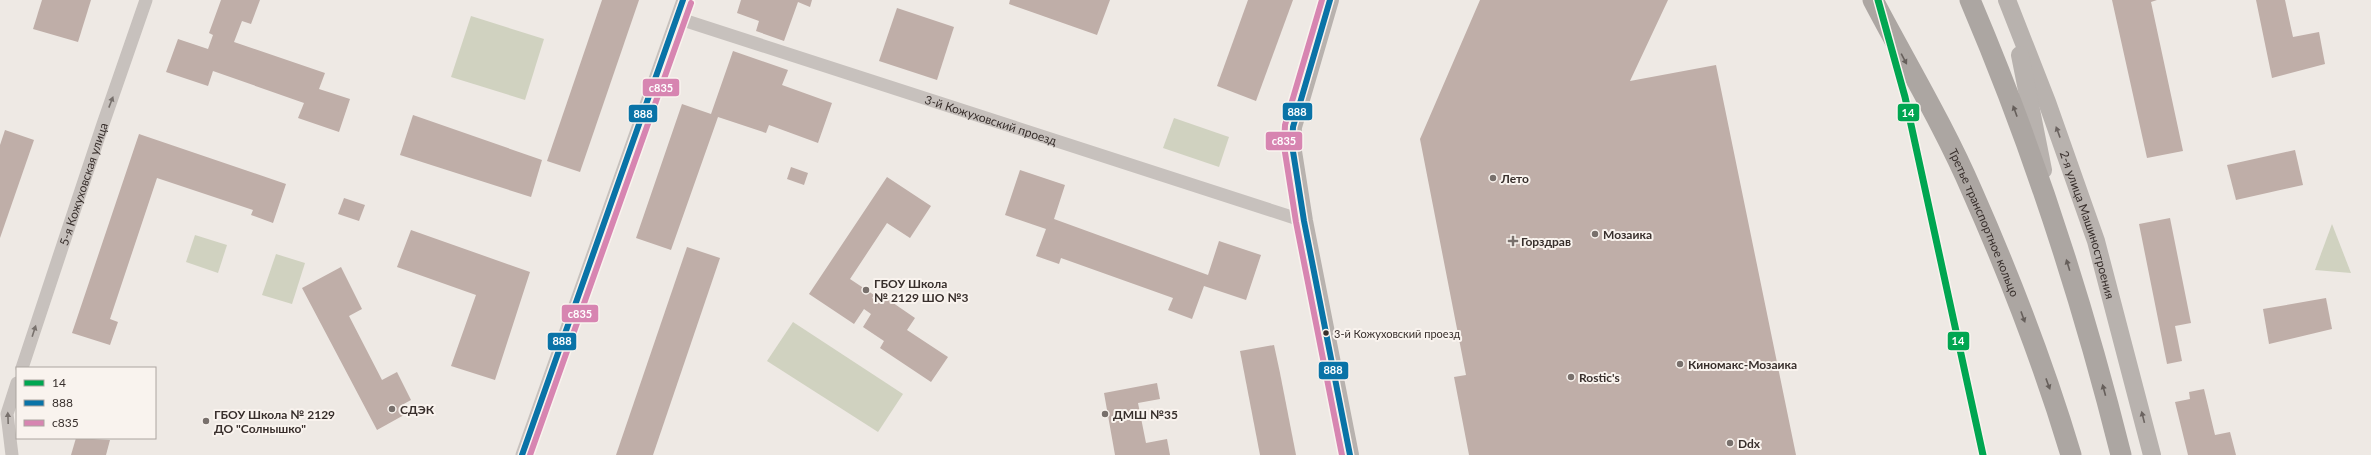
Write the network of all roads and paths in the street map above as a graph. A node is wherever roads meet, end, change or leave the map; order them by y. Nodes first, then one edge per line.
1 (146, 0) edge
2 (683, 0) edge
3 (1330, 0) edge
4 (1873, 0) edge
5 (1970, 0) edge
6 (2009, 4) edge
7 (677, 18) junction
8 (2052, 214) junction
9 (1304, 221) junction
10 (22, 367) edge
11 (16, 386) edge
12 (12, 455) edge
13 (522, 455) edge
14 (1350, 455) edge
15 (2069, 455) edge
16 (2121, 455) edge
17 (2152, 455) edge

10 -> 1 street, 5-я Кожуховская улица
2 - 7 street
3 - 9 main road
4 -> 15 main road, Третье транспортное кольцо
8 -> 5 main road
6 - 8 main road
17 -> 6 main road, 2-я улица Машиностроения
7 - 9 street, 3-й Кожуховский проезд
7 - 13 street
16 -> 8 main road
9 - 14 main road
12 -> 11 street

